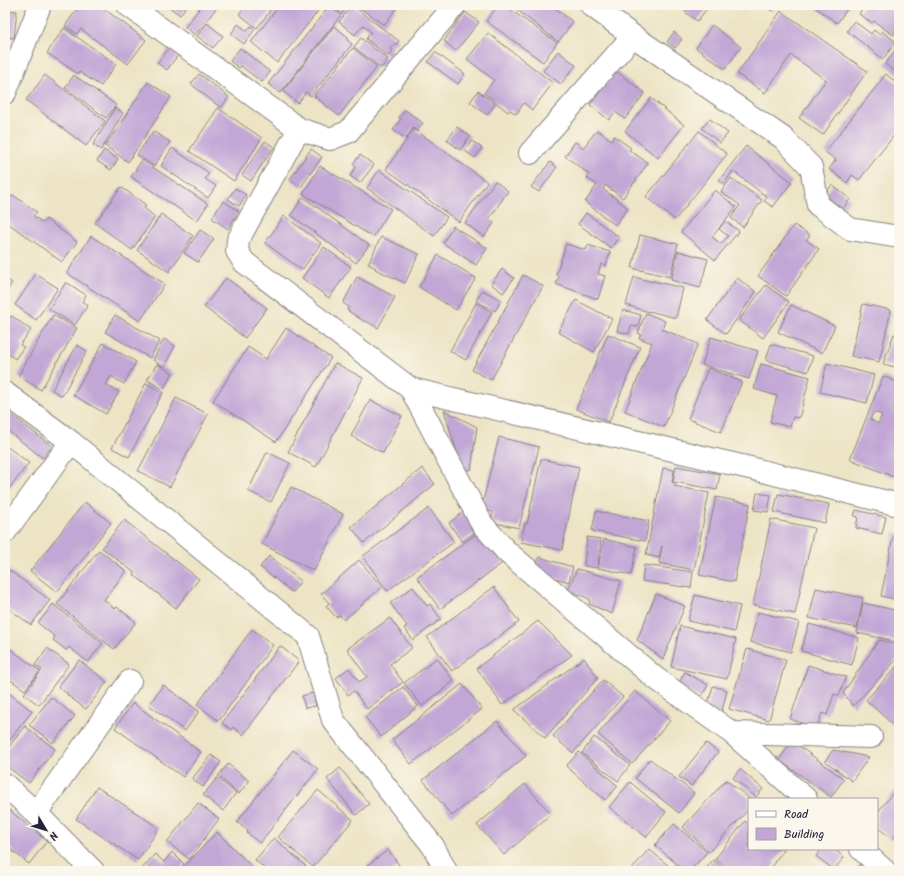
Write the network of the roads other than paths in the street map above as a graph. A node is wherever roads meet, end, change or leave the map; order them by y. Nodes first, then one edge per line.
1 (40, 5) edge
2 (128, 5) edge
3 (455, 5) edge
4 (591, 5) edge
5 (633, 36) junction
6 (5, 93) edge
7 (299, 129) junction
8 (530, 153) dead end
9 (899, 237) edge
10 (411, 389) junction
11 (5, 393) edge
12 (71, 442) junction
13 (899, 505) edge
14 (5, 532) edge
15 (130, 681) dead end
16 (732, 733) junction
17 (871, 737) dead end
18 (5, 786) edge
19 (805, 798) edge
20 (36, 813) junction
21 (862, 850) edge
22 (93, 871) edge
23 (446, 871) edge
24 (885, 871) edge

1 - 6 street
2 - 7 street
3 - 7 street
4 - 5 street
5 - 8 street
5 - 9 street
7 - 10 street
10 - 13 street
10 - 16 street
11 - 12 street
12 - 14 street
12 - 23 street
15 - 20 street
16 - 17 street
16 - 19 street
18 - 20 street
20 - 22 street
21 - 24 street

